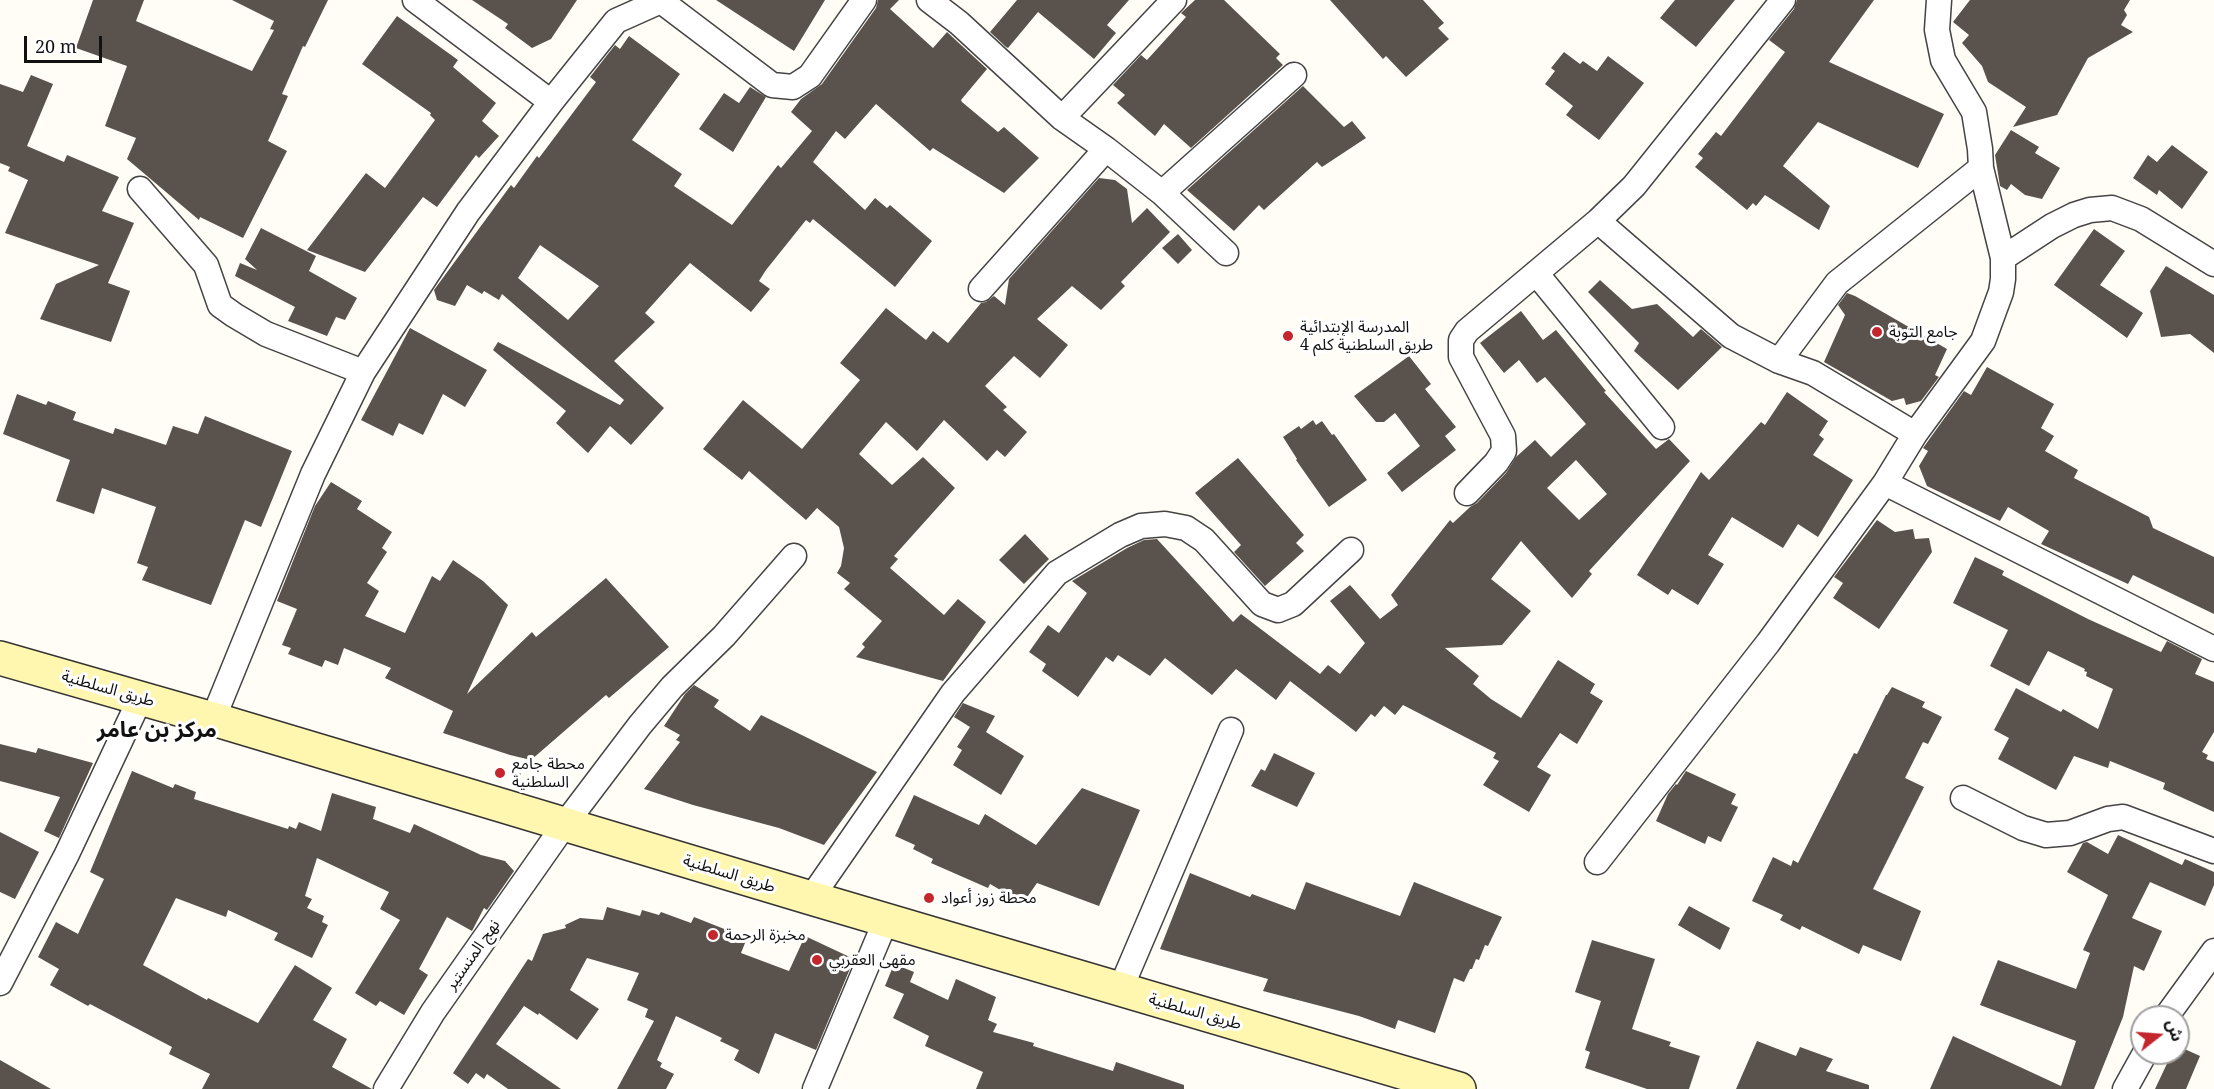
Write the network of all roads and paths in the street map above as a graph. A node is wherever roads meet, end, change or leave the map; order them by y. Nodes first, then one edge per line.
1 (415, 0) edge
2 (864, 0) edge
3 (929, 0) edge
4 (1174, 0) edge
5 (1783, 0) edge
6 (1939, 0) edge
7 (662, 1) edge
8 (1294, 75) dead end
9 (551, 102) junction
10 (1062, 118) junction
11 (1106, 149) junction
12 (1981, 168) junction
13 (140, 189) dead end
14 (1162, 193) junction
15 (1598, 221) junction
16 (1226, 253) dead end
17 (2003, 258) junction
18 (2214, 264) edge
19 (1536, 273) junction
20 (981, 289) dead end
21 (1779, 361) junction
22 (363, 372) junction
23 (1662, 427) dead end
24 (1914, 434) junction
25 (1885, 483) junction
26 (1467, 493) dead end
27 (1351, 550) dead end
28 (794, 556) dead end
29 (2214, 649) edge
30 (0, 658) edge
31 (140, 699) junction
32 (213, 719) junction
33 (1231, 730) dead end
34 (1963, 798) dead end
35 (565, 824) junction
36 (2214, 851) edge
37 (1596, 862) dead end
38 (811, 898) junction
39 (886, 920) junction
40 (2214, 951) edge
41 (0, 983) edge
42 (1120, 990) junction
43 (2175, 1005) edge
44 (2138, 1065) edge
45 (1418, 1083) edge
46 (386, 1089) edge
47 (815, 1089) edge
48 (1459, 1089) edge
49 (2125, 1089) edge

1 - 9 street
2 - 7 street
3 - 10 street
4 - 10 street
5 - 15 street
6 - 12 street
7 - 9 street
8 - 14 street
9 - 22 street
10 - 11 street
11 - 14 street
11 - 20 street
12 - 17 street
12 - 21 street
13 - 22 street
14 - 16 street
15 - 19 street
15 - 21 street
17 - 18 street
17 - 24 street
19 - 23 street
19 - 26 street
21 - 24 street
22 - 32 street
24 - 25 street
25 - 29 street
25 - 37 street
27 - 38 street
28 - 35 street, نهج المنستير
30 - 31 main road, طريق السلطنية
31 - 32 main road, طريق السلطنية
31 - 41 street
32 - 35 main road, طريق السلطنية
33 - 42 street
34 - 36 street
35 - 38 main road, طريق السلطنية
35 - 46 street, نهج المنستير
38 - 39 main road, طريق السلطنية
39 - 42 main road, طريق السلطنية
39 - 47 street
40 - 43 street
42 - 45 main road, طريق السلطنية
44 - 49 street
45 - 48 main road, طريق السلطنية

